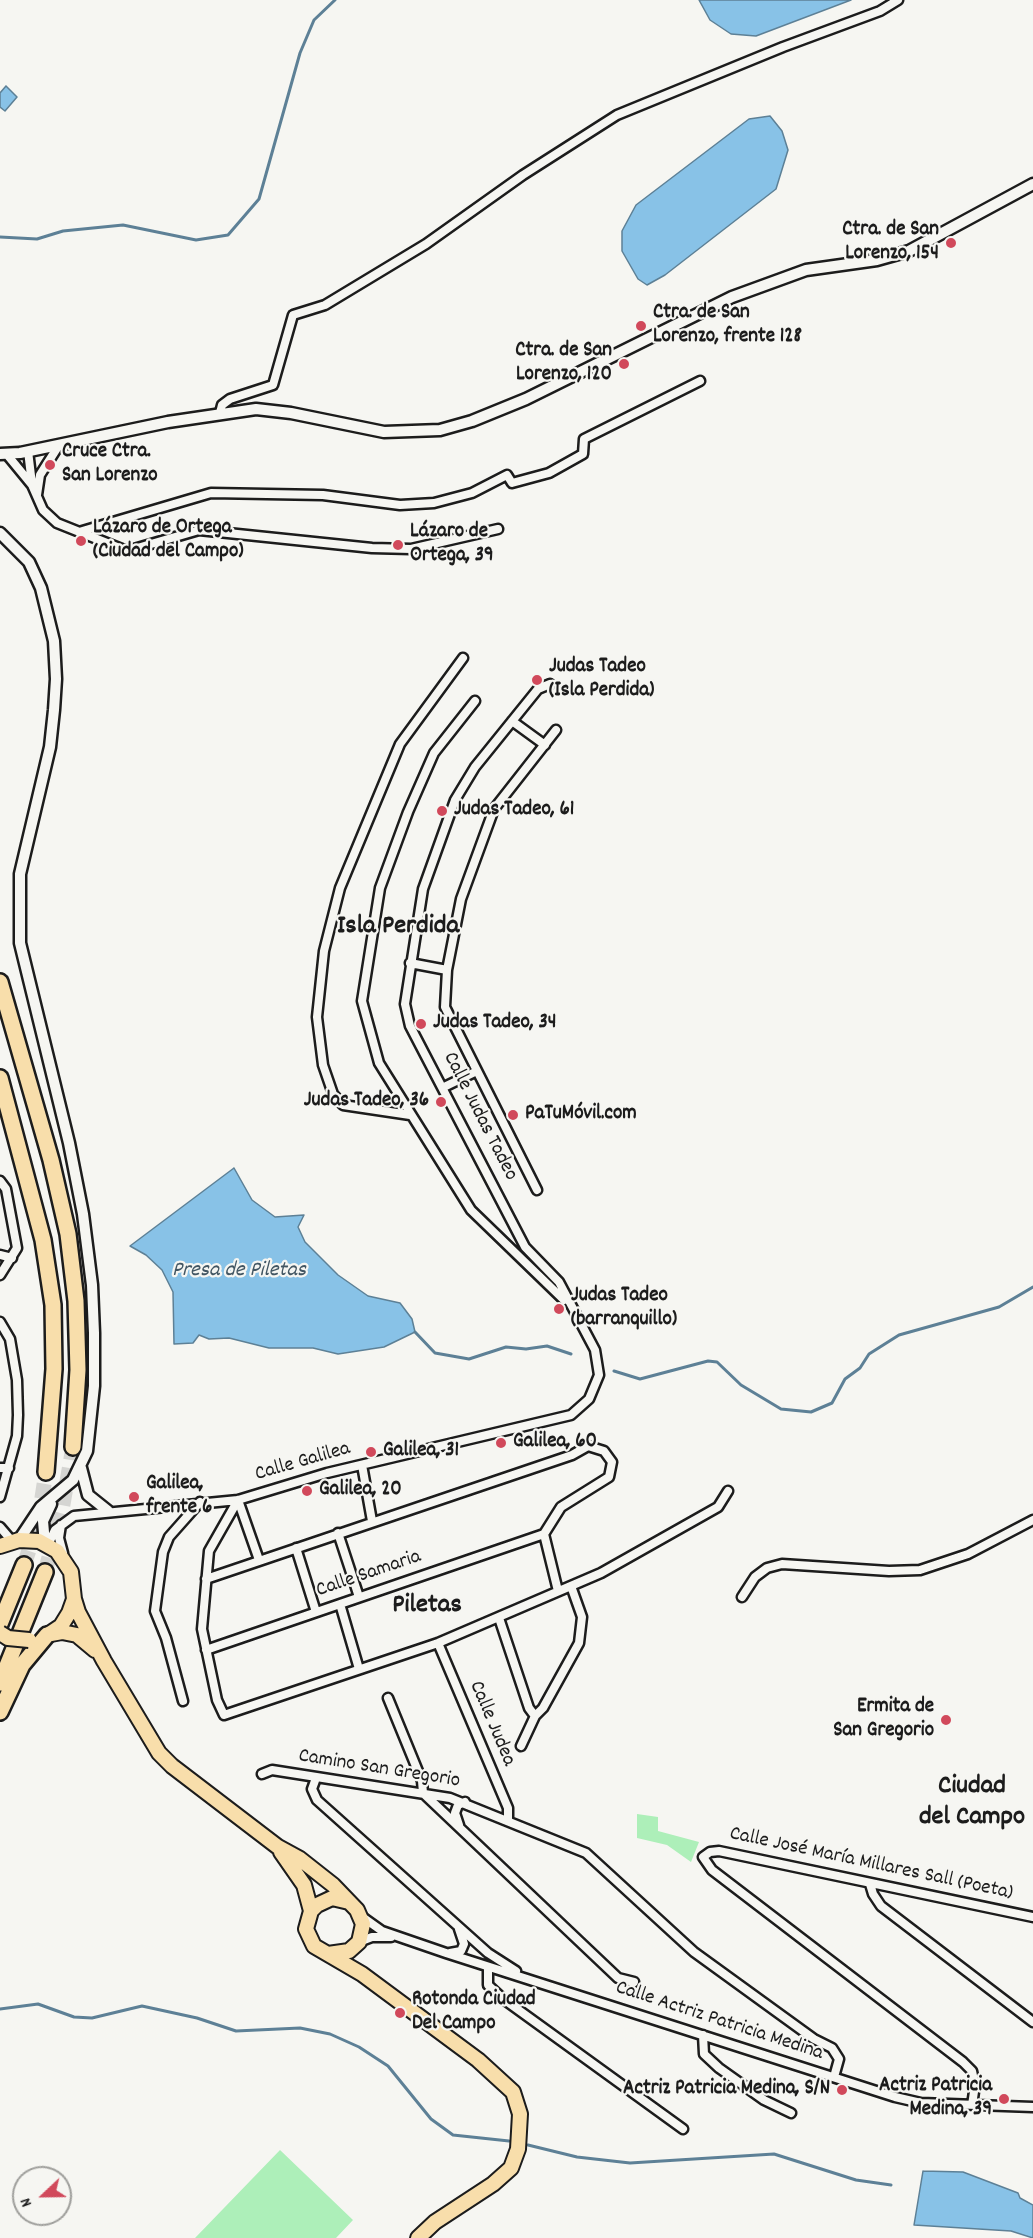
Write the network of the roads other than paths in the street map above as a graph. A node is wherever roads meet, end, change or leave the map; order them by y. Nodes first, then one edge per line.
1 (898, 0) edge
2 (1033, 184) edge
3 (700, 381) dead end
4 (220, 413) junction
5 (59, 445) junction
6 (11, 455) edge
7 (32, 484) junction
8 (36, 495) junction
9 (498, 529) dead end
10 (0, 532) edge
11 (79, 532) junction
12 (463, 658) dead end
13 (550, 684) dead end
14 (475, 701) dead end
15 (512, 721) junction
16 (556, 730) dead end
17 (544, 745) junction
18 (410, 963) junction
19 (447, 970) junction
20 (0, 982) edge
21 (477, 1071) junction
22 (0, 1078) edge
23 (444, 1087) junction
24 (410, 1115) junction
25 (0, 1180) edge
26 (537, 1190) dead end
27 (0, 1211) edge
28 (11, 1213) junction
29 (0, 1255) edge
30 (12, 1258) junction
31 (0, 1275) edge
32 (569, 1304) junction
33 (0, 1322) edge
34 (73, 1447) tunnel mouth
35 (362, 1465) junction
36 (5, 1468) edge
37 (81, 1468) junction
38 (46, 1472) tunnel mouth
39 (728, 1491) dead end
40 (0, 1497) edge
41 (54, 1498) junction
42 (238, 1500) junction
43 (200, 1502) junction
44 (108, 1511) junction
45 (1033, 1520) edge
46 (372, 1521) junction
47 (61, 1525) junction
48 (0, 1527) edge
49 (338, 1533) junction
50 (544, 1534) junction
51 (10, 1542) edge
52 (47, 1545) junction
53 (296, 1548) junction
54 (65, 1560) junction
55 (259, 1560) junction
56 (24, 1565) tunnel mouth
57 (45, 1572) tunnel mouth
58 (206, 1579) junction
59 (571, 1586) junction
60 (558, 1591) junction
61 (359, 1597) junction
62 (742, 1597) dead end
63 (74, 1599) junction
64 (340, 1604) junction
65 (316, 1612) junction
66 (499, 1618) junction
67 (0, 1624) edge
68 (0, 1634) edge
69 (48, 1635) junction
70 (438, 1643) junction
71 (206, 1650) junction
72 (104, 1661) junction
73 (359, 1669) junction
74 (0, 1683) edge
75 (388, 1698) dead end
76 (183, 1701) dead end
77 (0, 1712) edge
78 (535, 1716) junction
79 (521, 1746) dead end
80 (262, 1774) dead end
81 (316, 1778) junction
82 (423, 1793) junction
83 (465, 1802) junction
84 (508, 1819) junction
85 (459, 1826) junction
86 (278, 1847) junction
87 (870, 1884) junction
88 (349, 1902) junction
89 (311, 1911) junction
90 (361, 1916) junction
91 (1033, 1917) edge
92 (459, 1928) junction
93 (400, 1937) junction
94 (358, 1943) junction
95 (321, 1952) junction
96 (446, 1953) junction
97 (488, 1967) junction
98 (362, 1974) junction
99 (634, 1982) dead end
100 (537, 1983) junction
101 (1033, 2022) edge
102 (703, 2035) junction
103 (834, 2077) junction
104 (972, 2105) junction
105 (1033, 2107) edge
106 (791, 2113) dead end
107 (683, 2129) dead end
108 (418, 2238) edge

1 - 4 street
2 - 4 street
3 - 11 street
4 - 5 street
5 - 6 street
5 - 8 street
6 - 7 street
6 - 7 street
7 - 8 street
8 - 11 street
9 - 11 street
10 - 37 street
12 - 24 street
13 - 15 street, Calle Judas Tadeo
14 - 24 street
15 - 17 street
15 - 18 street, Calle Judas Tadeo
16 - 17 street
17 - 19 street
18 - 19 street
18 - 23 street, Calle Judas Tadeo
19 - 21 street
20 - 34 highway
21 - 23 street
21 - 26 street
22 - 38 highway
23 - 32 street, Calle Judas Tadeo
24 - 32 street
25 - 28 street
27 - 28 street
28 - 30 street
29 - 30 street
30 - 31 street
32 - 35 street, Calle Galilea
33 - 36 street
35 - 42 street, Calle Galilea
35 - 46 street
36 - 40 street
37 - 41 street
37 - 44 street
39 - 59 street
41 - 51 street
41 - 52 street
42 - 43 street, Calle Galilea
42 - 55 street
42 - 58 street
43 - 44 street, Calle Galilea
43 - 76 street
44 - 47 street, Calle Galilea
45 - 62 street
46 - 49 street
46 - 50 street
47 - 52 street
47 - 54 street
48 - 51 street
49 - 53 street
49 - 61 street
50 - 60 street
50 - 61 street, Calle Samaria
51 - 52 main road
52 - 54 main road
53 - 55 street
53 - 65 street
54 - 63 main road
55 - 58 street
56 - 67 highway
57 - 74 highway
58 - 71 street
59 - 60 street
59 - 78 street
60 - 66 street
61 - 64 street, Calle Samaria
63 - 69 main road
63 - 72 main road
64 - 65 street, Calle Samaria
64 - 73 street
65 - 71 street, Calle Samaria
66 - 70 street
66 - 78 street
68 - 69 main road, bridge
69 - 72 main road
69 - 77 highway
70 - 73 street
70 - 84 street, Calle Judea
71 - 73 street
72 - 86 main road
75 - 82 street
78 - 79 street
80 - 81 street, Camino San Gregorio
81 - 82 street, Camino San Gregorio
81 - 92 street
82 - 83 street, Camino San Gregorio
82 - 85 street
83 - 84 street, Camino San Gregorio
83 - 85 street
84 - 103 street, Camino San Gregorio
85 - 99 street
86 - 88 main road
86 - 89 main road
87 - 91 street, Calle José María Millares Sall (Poeta)
87 - 101 street
87 - 104 street, Calle José María Millares Sall (Poeta)
88 - 89 main road
88 - 90 main road
89 - 95 main road
90 - 93 street, Calle Actriz Patricia Medina
90 - 94 main road
92 - 96 street
92 - 100 street
93 - 94 street, Calle Actriz Patricia Medina
93 - 96 street, Calle Actriz Patricia Medina
94 - 95 main road
94 - 98 main road
95 - 98 main road
96 - 97 street, Calle Actriz Patricia Medina
97 - 100 street, Calle Actriz Patricia Medina
97 - 107 street
98 - 108 main road
100 - 102 street, Calle Actriz Patricia Medina
102 - 103 street, Calle Actriz Patricia Medina
102 - 106 street
103 - 104 street, Calle Actriz Patricia Medina
104 - 105 street, Calle Actriz Patricia Medina

